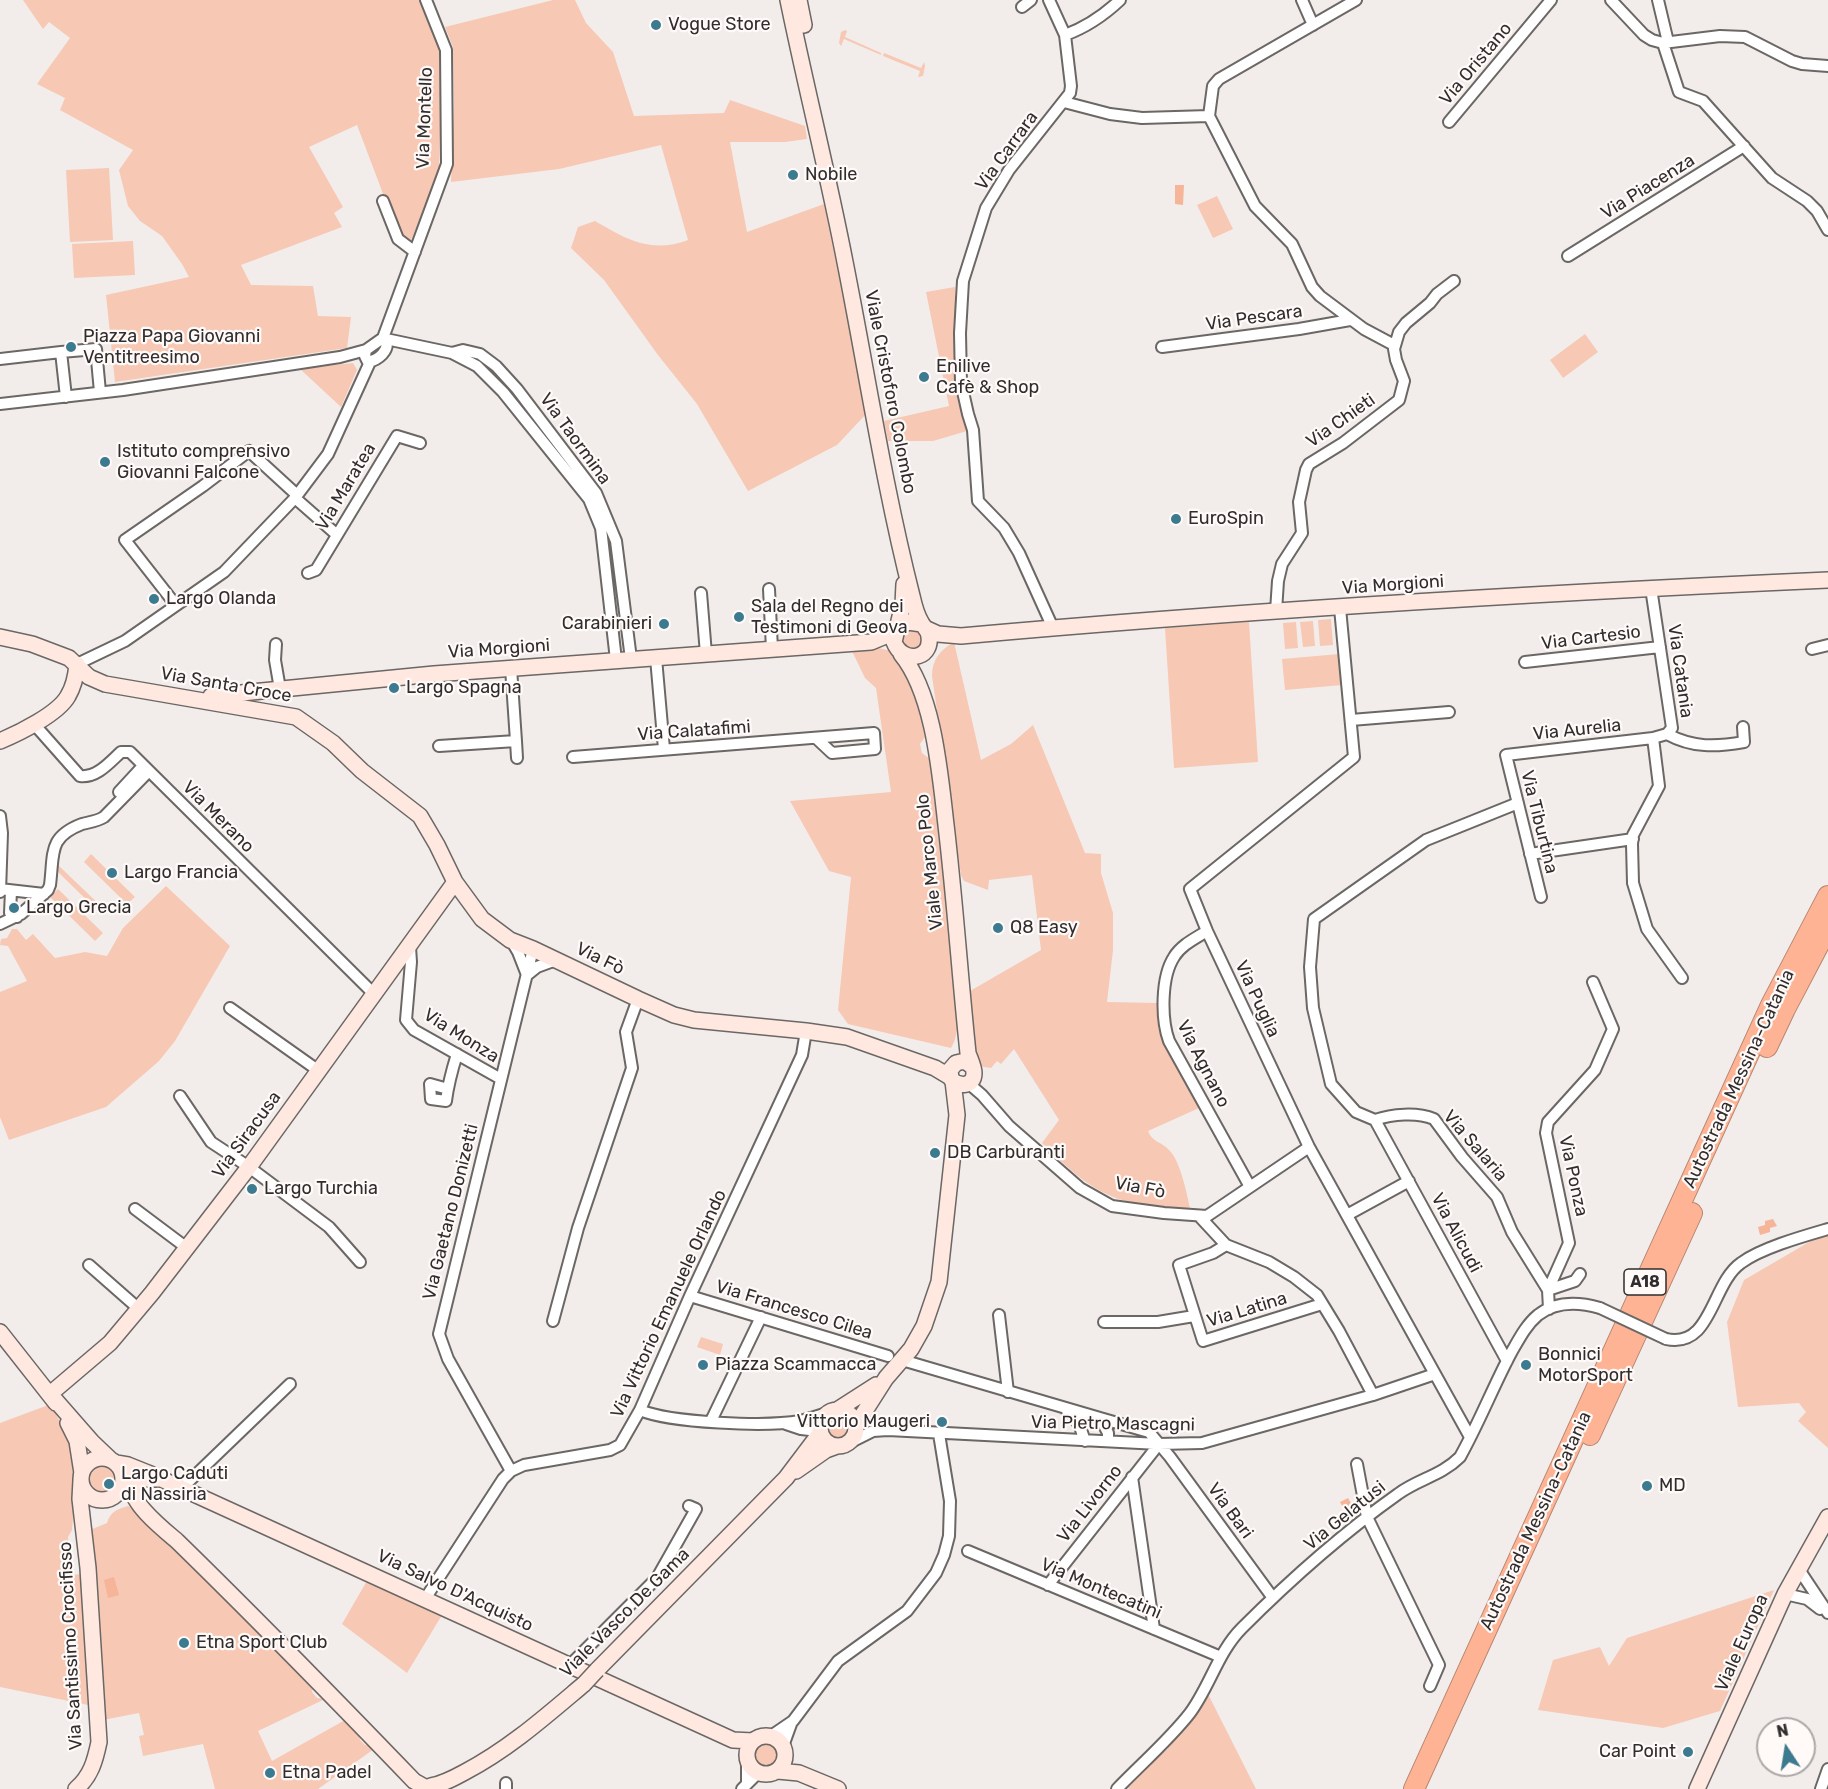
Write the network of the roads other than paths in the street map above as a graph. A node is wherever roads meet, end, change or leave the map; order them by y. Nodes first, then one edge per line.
1 (426, 0) edge
2 (788, 0) edge
3 (799, 0) edge
4 (1049, 0) edge
5 (1120, 0) edge
6 (1302, 0) edge
7 (1356, 0) edge
8 (1551, 0) edge
9 (1611, 0) edge
10 (1658, 0) edge
11 (1313, 25) junction
12 (1065, 35) junction
13 (1666, 42) junction
14 (1828, 66) edge
15 (1064, 102) junction
16 (1209, 116) junction
17 (1449, 122) dead end
18 (1744, 146) junction
19 (383, 201) dead end
20 (1828, 230) edge
21 (840, 235) junction
22 (415, 252) junction
23 (1568, 256) dead end
24 (1454, 281) dead end
25 (1350, 320) junction
26 (385, 339) junction
27 (1394, 345) junction
28 (417, 347) junction
29 (1162, 347) dead end
30 (386, 351) junction
31 (61, 352) junction
32 (0, 358) edge
33 (368, 358) junction
34 (100, 392) junction
35 (66, 397) junction
36 (0, 404) edge
37 (420, 443) dead end
38 (296, 497) junction
39 (336, 534) junction
40 (902, 557) junction
41 (308, 573) dead end
42 (1828, 580) edge
43 (1651, 588) junction
44 (769, 589) dead end
45 (701, 593) dead end
46 (175, 604) junction
47 (1340, 608) junction
48 (1276, 611) junction
49 (924, 627) junction
50 (1053, 627) junction
51 (896, 631) junction
52 (961, 636) junction
53 (0, 638) edge
54 (871, 642) junction
55 (276, 644) dead end
56 (1828, 645) edge
57 (1660, 647) junction
58 (772, 649) junction
59 (1812, 649) dead end
60 (926, 650) junction
61 (899, 651) junction
62 (623, 652) junction
63 (706, 654) junction
64 (656, 658) junction
65 (1526, 662) dead end
66 (77, 664) junction
67 (511, 668) junction
68 (105, 684) junction
69 (276, 695) junction
70 (244, 697) junction
71 (68, 698) junction
72 (925, 702) junction
73 (1449, 712) dead end
74 (297, 717) junction
75 (1351, 720) junction
76 (34, 724) junction
77 (1743, 726) dead end
78 (1667, 734) junction
79 (816, 738) junction
80 (1653, 738) junction
81 (0, 741) edge
82 (516, 741) junction
83 (333, 743) joint
84 (440, 746) dead end
85 (664, 750) junction
86 (1506, 754) joint
87 (573, 757) dead end
88 (517, 758) dead end
89 (146, 768) junction
90 (1518, 803) junction
91 (0, 816) edge
92 (1633, 839) junction
93 (1530, 854) junction
94 (455, 882) junction
95 (3, 890) edge
96 (44, 894) junction
97 (1828, 896) edge
98 (1541, 897) dead end
99 (17, 916) junction
100 (0, 924) edge
101 (1828, 927) edge
102 (1207, 931) junction
103 (510, 940) junction
104 (410, 946) junction
105 (1801, 948) junction
106 (533, 949) junction
107 (556, 960) junction
108 (527, 975) junction
109 (1682, 978) dead end
110 (1593, 982) dead end
111 (375, 995) junction
112 (638, 999) junction
113 (230, 1008) dead end
114 (806, 1031) junction
115 (457, 1054) junction
116 (319, 1071) junction
117 (961, 1073) junction
118 (501, 1079) junction
119 (448, 1089) dead end
120 (180, 1096) dead end
121 (1375, 1120) junction
122 (1309, 1147) junction
123 (249, 1167) junction
124 (1409, 1181) junction
125 (1249, 1185) junction
126 (135, 1209) dead end
127 (1347, 1215) junction
128 (1200, 1217) junction
129 (1828, 1229) edge
130 (1226, 1245) junction
131 (187, 1248) junction
132 (360, 1262) dead end
133 (89, 1265) dead end
134 (1580, 1274) dead end
135 (1548, 1290) junction
136 (690, 1296) junction
137 (1322, 1304) junction
138 (139, 1309) junction
139 (1548, 1309) junction
140 (999, 1315) dead end
141 (1194, 1316) junction
142 (761, 1317) junction
143 (553, 1321) dead end
144 (1104, 1322) dead end
145 (0, 1332) edge
146 (895, 1358) junction
147 (1507, 1361) junction
148 (1435, 1374) junction
149 (886, 1378) junction
150 (290, 1384) dead end
151 (1008, 1392) junction
152 (50, 1394) junction
153 (1373, 1395) junction
154 (1064, 1409) junction
155 (640, 1410) junction
156 (832, 1411) junction
157 (1100, 1418) junction
158 (711, 1421) junction
159 (783, 1423) junction
160 (856, 1426) junction
161 (801, 1429) junction
162 (888, 1430) junction
163 (820, 1432) junction
164 (939, 1434) junction
165 (1470, 1437) junction
166 (1085, 1441) junction
167 (1108, 1441) junction
168 (1159, 1444) junction
169 (842, 1445) junction
170 (806, 1450) junction
171 (1357, 1464) dead end
172 (511, 1471) junction
173 (82, 1477) junction
174 (1132, 1477) junction
175 (786, 1478) junction
176 (159, 1479) junction
177 (122, 1480) junction
178 (182, 1488) junction
179 (689, 1506) dead end
180 (144, 1510) junction
181 (1367, 1517) junction
182 (1828, 1517) edge
183 (84, 1531) junction
184 (968, 1551) dead end
185 (1798, 1568) junction
186 (1048, 1585) junction
187 (1785, 1594) junction
188 (1273, 1598) junction
189 (425, 1599) junction
190 (1828, 1615) edge
191 (1154, 1629) junction
192 (1221, 1657) junction
193 (570, 1665) junction
194 (1430, 1686) dead end
195 (780, 1746) junction
196 (749, 1752) junction
197 (481, 1764) junction
198 (1828, 1768) edge
199 (778, 1771) junction
200 (763, 1774) junction
201 (814, 1779) junction
202 (744, 1786) edge
203 (423, 1788) edge
204 (76, 1789) edge
205 (458, 1789) edge
206 (837, 1789) edge
207 (1117, 1789) edge
208 (1414, 1789) edge
209 (1420, 1789) edge
210 (1428, 1789) edge
211 (1697, 1789) edge
212 (1821, 1789) edge

1 - 22 street, Via Montello
2 - 21 street, Viale Cristoforo Colombo
3 - 21 street, Viale Cristoforo Colombo
4 - 12 street
5 - 12 street
6 - 11 street
7 - 11 street
8 - 17 street, Via Oristano
9 - 13 street
10 - 13 street
11 - 16 street
12 - 15 street
13 - 14 street
13 - 18 street
15 - 16 street
15 - 50 street, Via Carrara
16 - 25 street
18 - 20 street
18 - 23 street, Via Piacenza
19 - 22 street
21 - 40 street, Viale Cristoforo Colombo
22 - 26 street, Via Montello
24 - 27 street
25 - 27 street
25 - 29 street, Via Pescara
26 - 28 street, Via Taormina
26 - 30 street
26 - 33 street
27 - 48 street, Via Chieti
28 - 30 street, Via Taormina
28 - 62 street, Via Taormina
30 - 33 street
31 - 32 street
31 - 34 street
31 - 35 street
33 - 34 street
33 - 38 street
34 - 35 street
35 - 36 street
37 - 39 street, Via Maratea
38 - 39 street
38 - 46 street
38 - 46 street
39 - 41 street, Via Maratea
40 - 49 street
40 - 51 street
42 - 43 street, Via Morgioni
43 - 47 street, Via Morgioni
43 - 57 street, Via Catania
44 - 58 street
45 - 63 street
46 - 66 street
47 - 48 street, Via Morgioni
47 - 75 street, Via Puglia
48 - 50 street, Via Morgioni
49 - 51 street
49 - 52 street
49 - 60 street
50 - 52 street, Via Morgioni
51 - 54 street
51 - 61 street
52 - 60 street
53 - 66 street
54 - 58 street, Via Morgioni
54 - 61 street
55 - 69 street
56 - 59 street
57 - 65 street, Via Cartesio
57 - 78 street, Via Catania
58 - 63 street, Via Morgioni
60 - 61 street
60 - 72 street
61 - 72 street
62 - 64 street, Via Morgioni
62 - 67 street, Via Morgioni
63 - 64 street, Via Morgioni
64 - 85 street
66 - 68 street
66 - 71 street
67 - 69 street, Via Morgioni
67 - 82 street
68 - 70 street, Via Santa Croce
68 - 71 street
69 - 70 street, Via Morgioni
69 - 74 street
70 - 74 street, Via Santa Croce
71 - 76 street
72 - 117 street, Viale Marco Polo
73 - 75 street
74 - 83 street, Via Santa Croce
75 - 102 street, Via Puglia
76 - 81 street
76 - 89 street, Via Merano
77 - 78 street
78 - 80 street, Via Catania
79 - 79 street, Via Calatafimi
79 - 85 street, Via Calatafimi
80 - 86 street, Via Aurelia
80 - 92 street
82 - 84 street
82 - 88 street
83 - 94 street, Via Fò
85 - 87 street, Via Calatafimi
86 - 90 street, Via Tiburtina
89 - 96 street
89 - 111 street, Via Merano
90 - 93 street, Via Tiburtina
90 - 121 street
91 - 95 street
92 - 93 street
92 - 109 street
93 - 98 street, Via Tiburtina
94 - 103 street, Via Fò
94 - 104 street, Via Siracusa
95 - 96 street
95 - 99 street
96 - 99 street
97 - 105 highway, Autostrada Messina-Catania / A18
99 - 100 street
101 - 210 highway, Autostrada Messina-Catania / A18
102 - 122 street, Via Puglia
102 - 125 street, Via Agnano
103 - 106 street, Via Fò
103 - 108 street
104 - 111 street, Via Siracusa
104 - 115 street, Via Monza
105 - 208 highway, Autostrada Messina-Catania / A18
105 - 209 highway
106 - 107 street, Via Fò
106 - 108 street, Via Gaetano Donizetti
107 - 108 street
107 - 112 street, Via Fò
108 - 118 street, Via Gaetano Donizetti
110 - 135 street, Via Ponza
111 - 116 street, Via Siracusa
112 - 114 street, Via Fò
112 - 143 street
113 - 116 street
114 - 117 street, Via Fò
114 - 136 street, Via Vittorio Emanuele Orlando
115 - 118 street, Via Monza
115 - 119 street
116 - 123 street, Via Siracusa
117 - 128 street, Via Fò
117 - 146 street
118 - 172 street, Via Gaetano Donizetti
120 - 123 street
121 - 124 street, Via Alicudi
121 - 135 street, Via Salaria
122 - 125 street
122 - 127 street, Via Puglia
123 - 131 street, Via Siracusa
123 - 132 street
124 - 127 street
124 - 147 street, Via Alicudi
125 - 128 street
126 - 131 street
127 - 148 street, Via Puglia
128 - 130 street
129 - 139 street, bridge
130 - 137 street
130 - 141 street, Via Latina
131 - 138 street, Via Siracusa
133 - 138 street
134 - 135 street
135 - 139 street
136 - 142 street, Via Francesco Cilea
136 - 155 street, Via Vittorio Emanuele Orlando
137 - 141 street, Via Latina
137 - 153 street
138 - 152 street, Via Siracusa
139 - 147 street, Via Gelatusi
140 - 151 street
141 - 144 street
142 - 146 street, Via Francesco Cilea
142 - 158 street
145 - 152 street
146 - 149 street
146 - 151 street, Via Francesco Cilea
147 - 165 street, Via Gelatusi
148 - 153 street, Via Pietro Mascagni
148 - 165 street, Via Puglia
149 - 156 street
149 - 160 street
150 - 178 street
151 - 154 street, Via Francesco Cilea
152 - 173 street, Via Santissimo Crocifisso
152 - 177 street
153 - 168 street, Via Pietro Mascagni
154 - 157 street, Via Francesco Cilea
154 - 166 street
155 - 158 street
155 - 172 street, Via Vittorio Emanuele Orlando
156 - 159 street
156 - 160 street
156 - 163 street
157 - 167 street
157 - 168 street, Via Bari
158 - 159 street
159 - 161 street
160 - 162 street, Via Pietro Mascagni
160 - 169 street
161 - 163 street
161 - 170 street
162 - 164 street, Via Pietro Mascagni
162 - 169 street
163 - 169 street
163 - 170 street
164 - 166 street, Via Pietro Mascagni
164 - 195 street
165 - 181 street, Via Gelatusi
166 - 167 street, Via Pietro Mascagni
167 - 168 street, Via Pietro Mascagni
168 - 174 street, Via Livorno
168 - 188 street, Via Bari
169 - 175 street
170 - 175 street
171 - 181 street
172 - 189 street
173 - 177 street
173 - 177 street
173 - 183 street, Via Santissimo Crocifisso
174 - 186 street, Via Livorno
174 - 191 street
175 - 197 street, Viale Vasco De Gama, bridge
176 - 177 street
176 - 177 street, Via Salvo D'Acquisto
176 - 178 street, Via Salvo D'Acquisto
177 - 180 street
177 - 180 street
177 - 183 street
178 - 189 street, Via Salvo D'Acquisto
179 - 193 street
180 - 203 street
181 - 188 street, Via Gelatusi
181 - 194 street
182 - 185 street, Viale Europa
183 - 204 street, Via Santissimo Crocifisso
184 - 186 street, Via Montecatini
185 - 187 street, Viale Europa
185 - 190 street
186 - 191 street, Via Montecatini
187 - 190 street
187 - 211 street, Viale Europa
188 - 192 street, Via Gelatusi
189 - 193 street, Via Salvo D'Acquisto
191 - 192 street, Via Montecatini
192 - 207 street, Via Gelatusi
193 - 196 street, Via Salvo D'Acquisto
195 - 196 street
195 - 199 street
195 - 201 street
196 - 200 street
196 - 202 street
197 - 203 street
197 - 205 street
198 - 212 street
199 - 200 street
199 - 201 street
200 - 202 street
201 - 206 street

